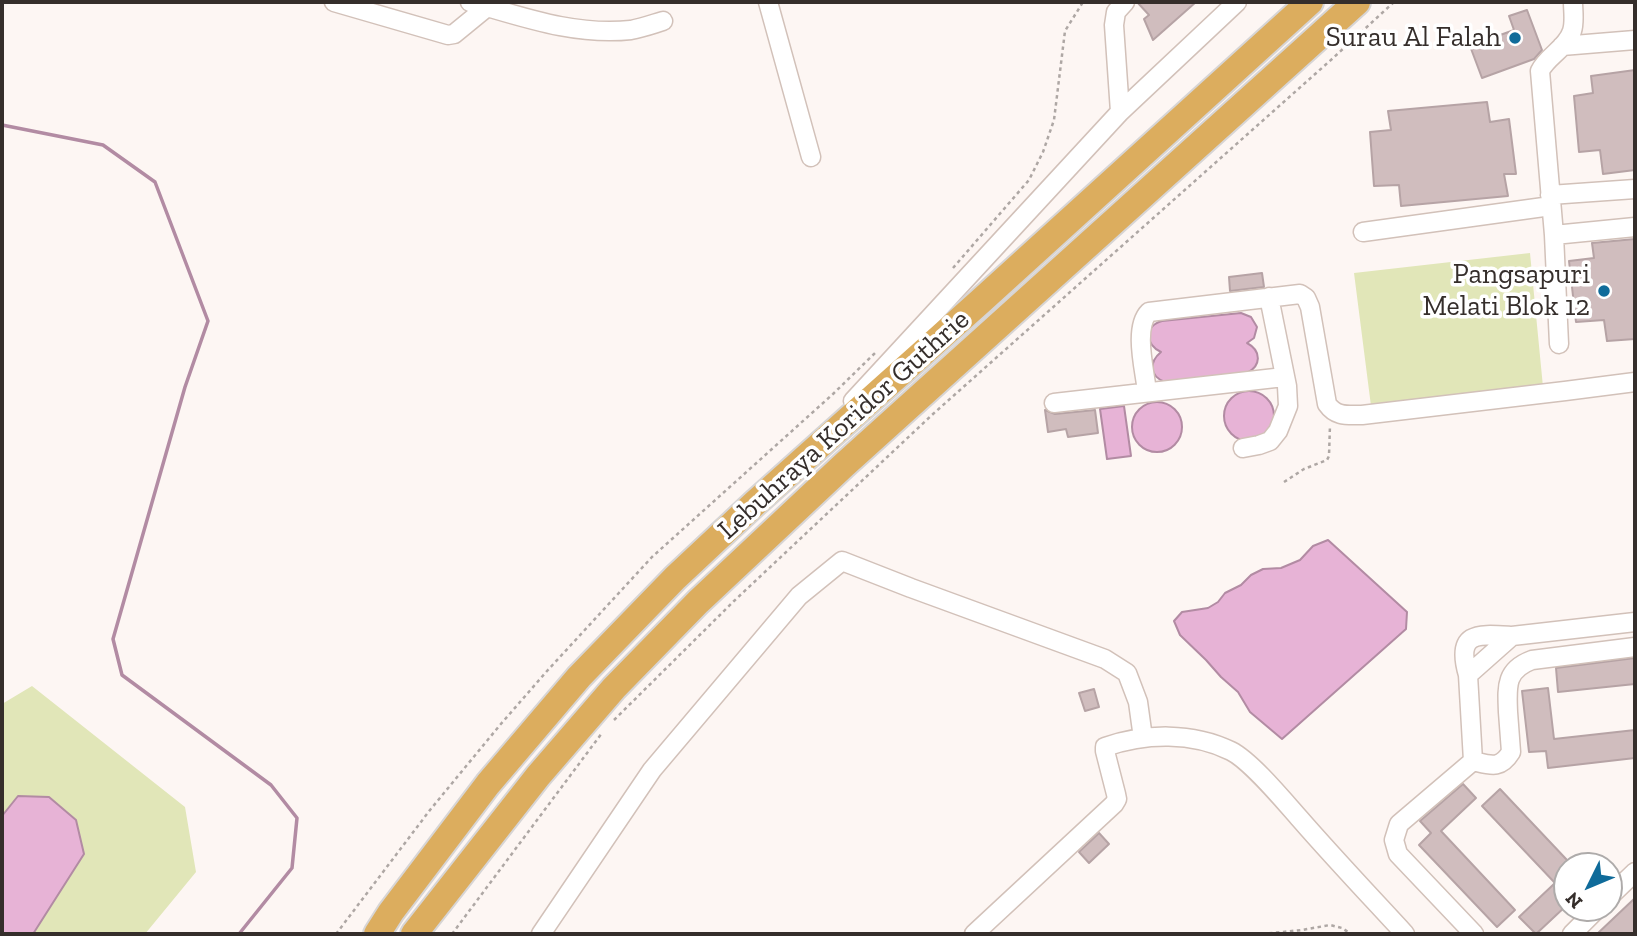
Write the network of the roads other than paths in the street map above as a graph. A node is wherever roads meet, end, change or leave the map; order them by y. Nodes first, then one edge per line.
1 (334, 2) edge
2 (768, 2) edge
3 (1125, 2) edge
4 (1237, 2) edge
5 (1310, 2) edge
6 (1357, 2) edge
7 (1573, 2) edge
8 (478, 4) edge
9 (663, 21) dead end
10 (1635, 40) edge
11 (1562, 46) junction
12 (1120, 112) junction
13 (811, 157) dead end
14 (1635, 189) edge
15 (1551, 200) junction
16 (1635, 227) edge
17 (1363, 232) dead end
18 (1554, 234) junction
19 (1269, 297) junction
20 (1559, 344) dead end
21 (1284, 377) junction
22 (1635, 382) edge
23 (1147, 392) junction
24 (1054, 403) dead end
25 (1243, 448) dead end
26 (754, 505) junction
27 (1635, 622) edge
28 (1635, 647) edge
29 (1143, 738) junction
30 (1473, 761) junction
31 (377, 934) edge
32 (414, 934) edge
33 (541, 934) edge
34 (974, 934) edge
35 (1405, 934) edge
36 (1474, 934) edge

1 - 8 street
2 - 13 street
3 - 12 street
4 - 12 street
5 - 26 highway, Lebuhraya Koridor Guthrie
6 - 32 highway, Lebuhraya Koridor Guthrie
7 - 11 street
8 - 9 street
10 - 11 street
11 - 15 street
12 - 26 street
14 - 15 street
15 - 17 street
15 - 18 street
16 - 18 street
18 - 20 street
19 - 21 street
19 - 22 street
19 - 23 street
21 - 23 street
21 - 25 street
23 - 24 street
26 - 31 highway, Lebuhraya Koridor Guthrie
27 - 30 street
28 - 30 street
29 - 33 street
29 - 34 street
29 - 35 street
30 - 36 street

